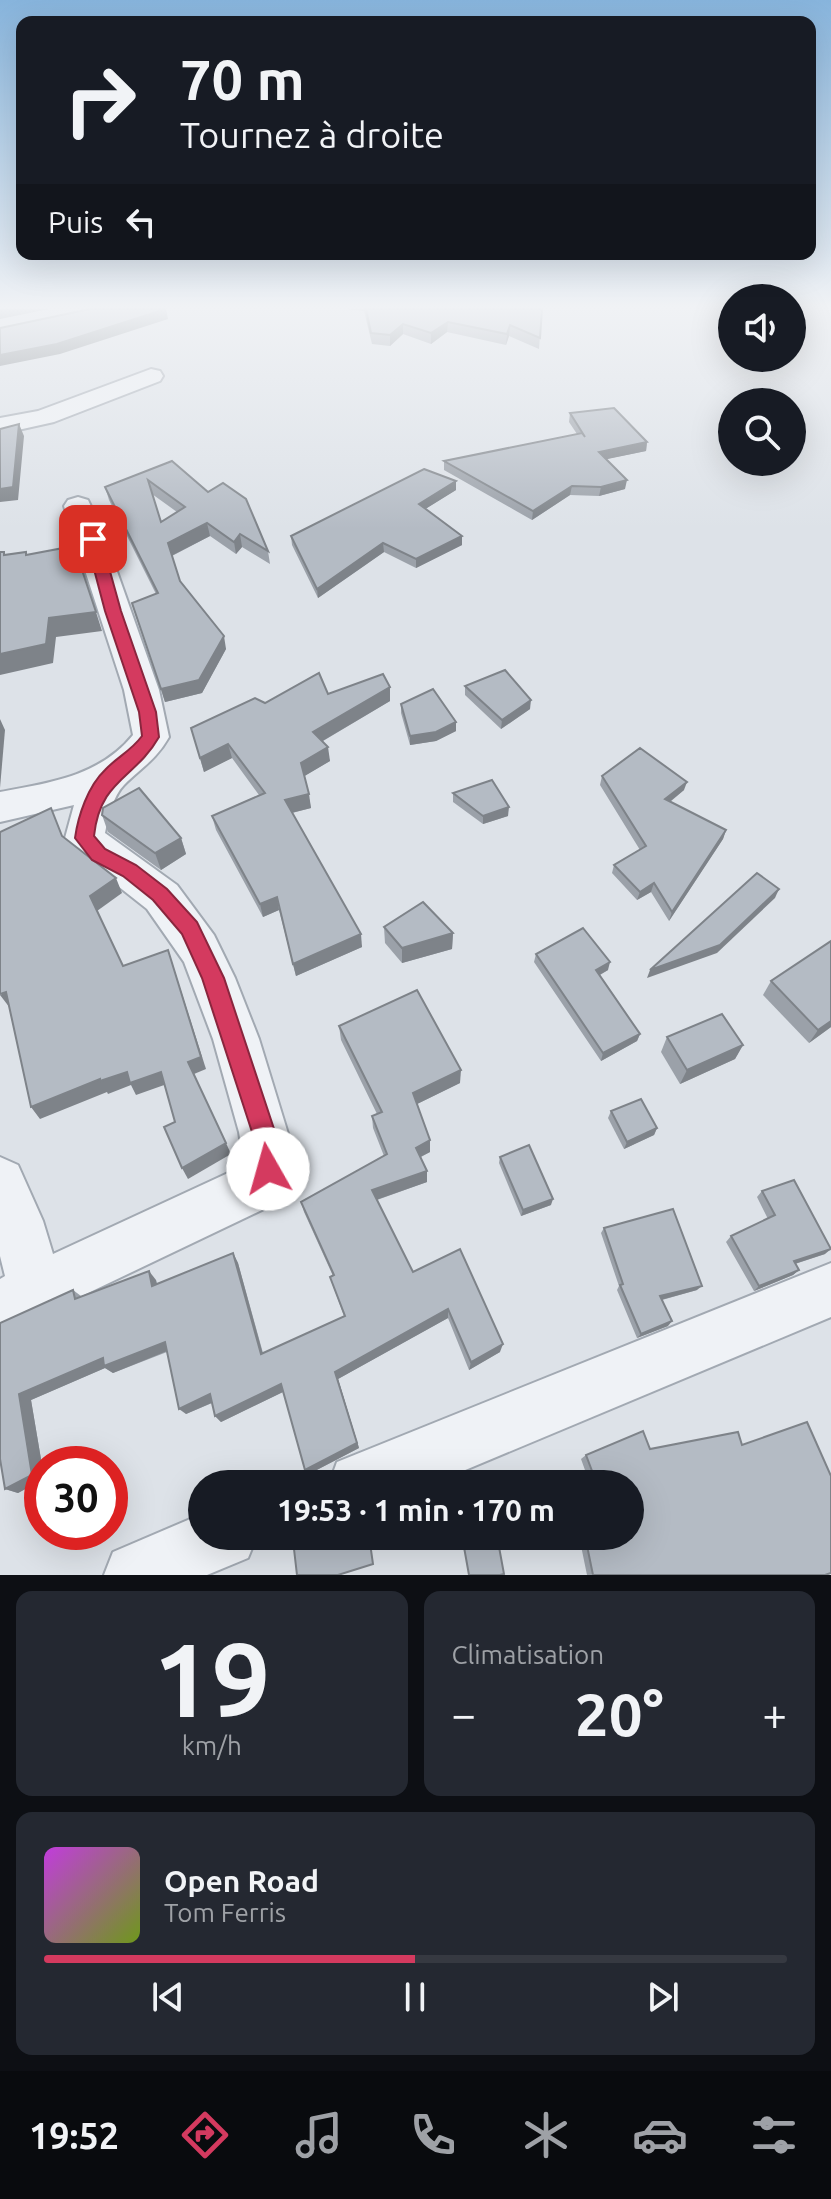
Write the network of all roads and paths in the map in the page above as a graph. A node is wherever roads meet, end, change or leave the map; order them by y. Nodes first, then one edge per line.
1 (134, 382) edge
2 (0, 426) edge
3 (78, 506) dead end
4 (110, 776) junction
5 (0, 807) edge
6 (0, 1183) edge
7 (831, 1290) edge
8 (18, 1299) edge
9 (393, 1470) edge
10 (190, 1550) edge
11 (136, 1575) edge

1 - 2 street
3 - 4 street
4 - 5 street
4 - 8 street
6 - 8 street
7 - 9 street
10 - 11 street

